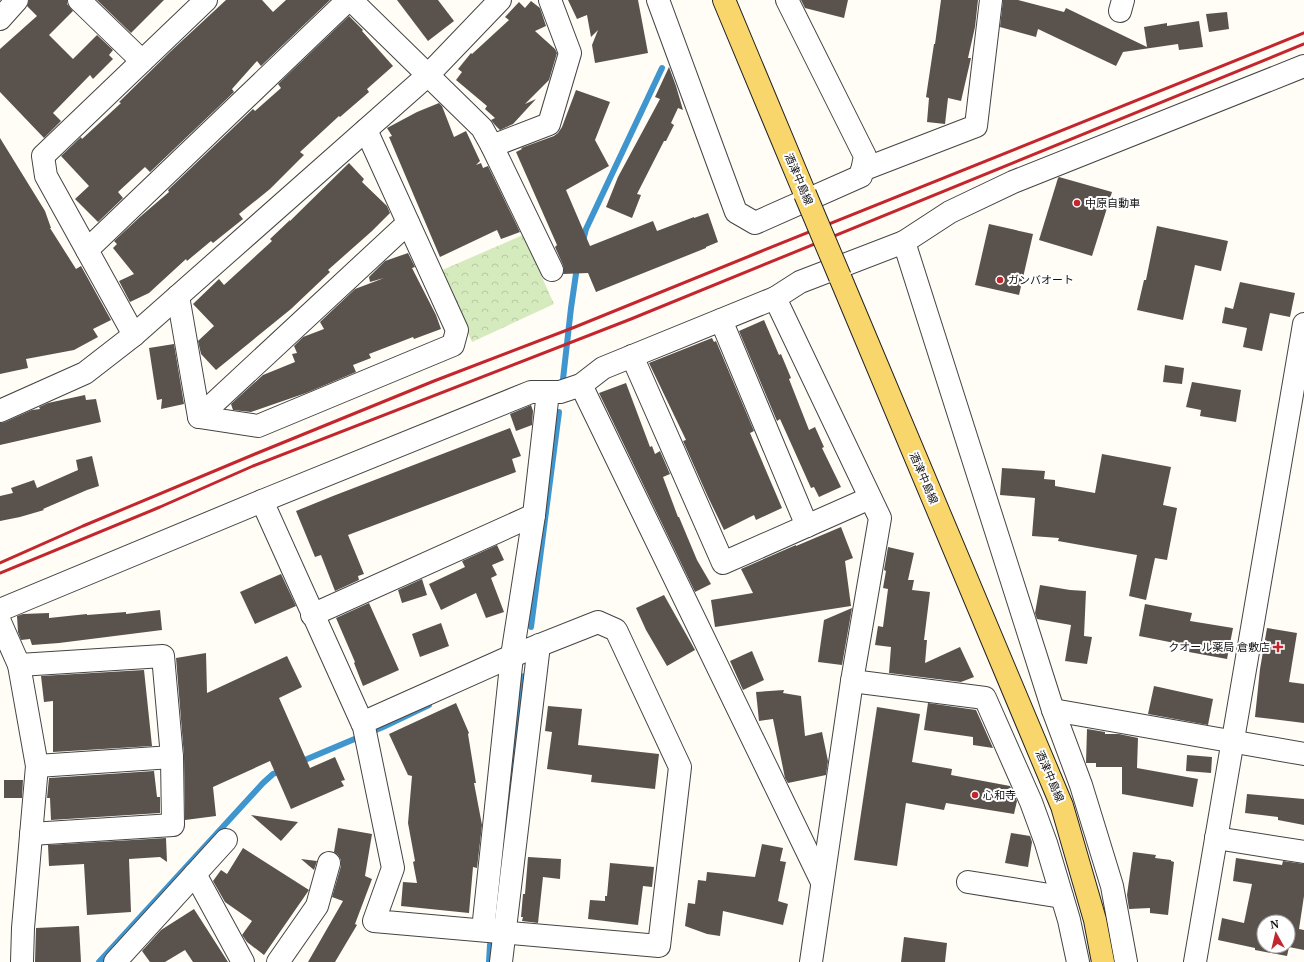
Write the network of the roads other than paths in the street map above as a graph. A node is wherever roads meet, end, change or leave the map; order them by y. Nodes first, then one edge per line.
1 (78, 0) edge
2 (206, 0) edge
3 (348, 0) edge
4 (351, 0) edge
5 (550, 0) edge
6 (658, 0) edge
7 (724, 0) edge
8 (787, 0) edge
9 (991, 0) edge
10 (489, 4) edge
11 (142, 61) junction
12 (1304, 66) edge
13 (428, 75) junction
14 (366, 130) junction
15 (492, 146) junction
16 (862, 170) junction
17 (408, 223) junction
18 (904, 242) junction
19 (87, 250) junction
20 (552, 270) dead end
21 (178, 296) junction
22 (775, 298) junction
23 (721, 320) junction
24 (1304, 324) edge
25 (134, 335) junction
26 (632, 356) junction
27 (581, 385) junction
28 (548, 392) junction
29 (0, 411) edge
30 (199, 418) junction
31 (870, 498) junction
32 (262, 501) junction
33 (534, 516) junction
34 (807, 526) junction
35 (0, 610) edge
36 (312, 614) junction
37 (0, 622) edge
38 (540, 645) junction
39 (512, 656) junction
40 (19, 665) junction
41 (852, 681) junction
42 (1053, 710) junction
43 (364, 731) junction
44 (1233, 742) junction
45 (1304, 754) edge
46 (172, 757) junction
47 (38, 766) junction
48 (31, 834) junction
49 (1216, 838) junction
50 (226, 840) dead end
51 (1304, 852) edge
52 (329, 863) dead end
53 (195, 874) junction
54 (822, 882) junction
55 (968, 882) dead end
56 (1062, 897) junction
57 (483, 930) junction
58 (505, 932) junction
59 (124, 958) edge
60 (22, 962) edge
61 (243, 962) edge
62 (278, 962) edge
63 (501, 962) edge
64 (811, 962) edge
65 (1078, 962) edge
66 (1103, 962) edge
67 (1126, 962) edge
68 (1195, 962) edge

1 - 11 street
2 - 11 street
3 - 19 street
4 - 13 street
5 - 15 street
6 - 16 street
7 - 66 main road, 酒津中島線, bridge
8 - 16 street
9 - 16 street
10 - 13 street
11 - 19 street
12 - 18 street
13 - 14 street
13 - 15 street
14 - 17 street
14 - 21 street
15 - 20 street
17 - 30 street
17 - 30 street
18 - 22 street
18 - 42 street
19 - 25 street
21 - 25 street
21 - 30 street
22 - 23 street
22 - 31 street
23 - 26 street
23 - 34 street
24 - 44 street
25 - 29 street
26 - 27 street
26 - 34 street
27 - 28 street
27 - 54 street
28 - 32 street
28 - 33 street
31 - 34 street
31 - 41 street
32 - 35 street
32 - 36 street
33 - 36 street
33 - 39 street
36 - 43 street
37 - 40 street
38 - 39 street
38 - 58 street
38 - 58 street
39 - 43 street
39 - 57 street
40 - 46 street
40 - 47 street
41 - 54 street
41 - 56 street
42 - 44 street
42 - 67 street
43 - 57 street
44 - 45 street
44 - 49 street
46 - 47 street
46 - 48 street
47 - 48 street
48 - 60 street
49 - 51 street
49 - 68 street
50 - 53 street
52 - 62 street
53 - 59 street
53 - 61 street
54 - 64 street
55 - 56 street
56 - 65 street
57 - 58 street
58 - 63 street

